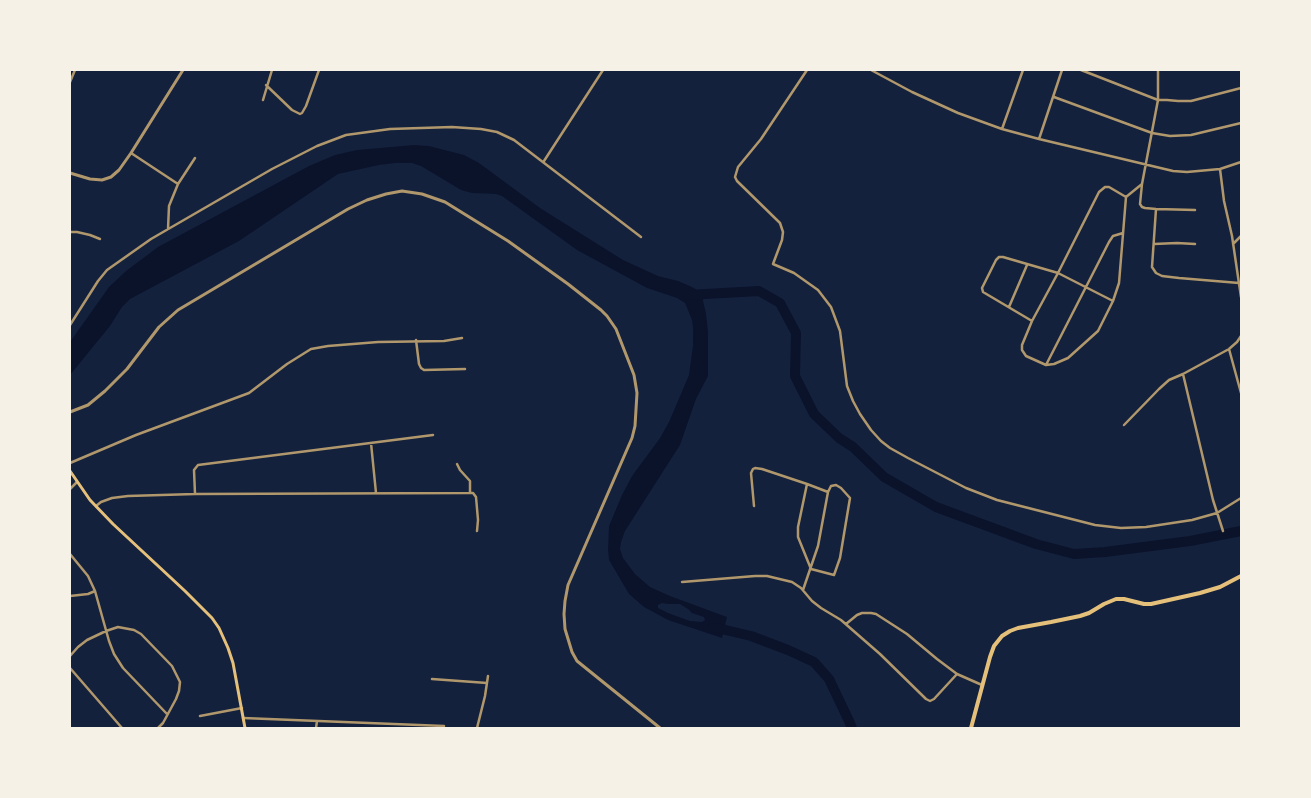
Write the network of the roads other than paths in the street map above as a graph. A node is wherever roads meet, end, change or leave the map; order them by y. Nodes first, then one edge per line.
1 (75, 70) edge
2 (183, 70) edge
3 (272, 70) edge
4 (319, 70) edge
5 (603, 70) edge
6 (807, 70) edge
7 (871, 70) edge
8 (1023, 70) edge
9 (1062, 70) edge
10 (1081, 70) edge
11 (1158, 70) edge
12 (70, 82) edge
13 (266, 86) junction
14 (1241, 88) edge
15 (1054, 97) junction
16 (263, 100) dead end
17 (1158, 100) junction
18 (1241, 123) edge
19 (1002, 129) junction
20 (1152, 132) junction
21 (1039, 139) junction
22 (132, 153) junction
23 (195, 158) dead end
24 (544, 162) junction
25 (1241, 162) edge
26 (1146, 164) junction
27 (1220, 169) junction
28 (70, 173) edge
29 (178, 184) junction
30 (1142, 184) junction
31 (1126, 197) junction
32 (1156, 209) junction
33 (1195, 210) dead end
34 (168, 229) junction
35 (70, 232) edge
36 (1122, 233) junction
37 (1241, 236) edge
38 (641, 238) dead end
39 (100, 239) dead end
40 (1154, 244) junction
41 (1195, 244) dead end
42 (1233, 244) junction
43 (1027, 265) junction
44 (1058, 273) junction
45 (1238, 283) junction
46 (1085, 286) junction
47 (1241, 297) edge
48 (1113, 302) junction
49 (1009, 307) junction
50 (1032, 320) junction
51 (70, 325) edge
52 (462, 338) dead end
53 (1240, 338) edge
54 (416, 340) junction
55 (1229, 349) junction
56 (1046, 365) junction
57 (465, 369) dead end
58 (1183, 374) junction
59 (1241, 394) edge
60 (70, 412) edge
61 (1124, 425) dead end
62 (433, 434) dead end
63 (371, 442) junction
64 (70, 463) edge
65 (457, 464) dead end
66 (70, 471) edge
67 (77, 482) junction
68 (807, 484) junction
69 (70, 489) edge
70 (828, 492) junction
71 (470, 493) junction
72 (195, 494) junction
73 (376, 494) junction
74 (1241, 498) edge
75 (96, 506) junction
76 (754, 506) dead end
77 (1217, 513) junction
78 (477, 531) dead end
79 (1223, 531) dead end
80 (70, 554) edge
81 (811, 569) junction
82 (1241, 576) edge
83 (682, 582) dead end
84 (803, 590) junction
85 (95, 591) junction
86 (70, 596) edge
87 (846, 624) junction
88 (106, 631) junction
89 (70, 656) edge
90 (70, 668) edge
91 (957, 674) junction
92 (488, 676) dead end
93 (432, 680) dead end
94 (487, 684) junction
95 (982, 685) junction
96 (242, 708) junction
97 (167, 715) junction
98 (200, 716) dead end
99 (243, 718) junction
100 (317, 721) junction
101 (122, 728) edge
102 (158, 728) edge
103 (245, 728) edge
104 (316, 728) edge
105 (443, 728) edge
106 (477, 728) edge
107 (660, 728) edge
108 (971, 728) edge

1 - 12 street
2 - 22 street
3 - 13 street
4 - 13 street
5 - 24 street
6 - 77 street
7 - 19 street
8 - 19 street
9 - 15 street
10 - 17 street
11 - 17 street
13 - 16 street
14 - 17 street
15 - 20 street
15 - 21 street
17 - 20 street
18 - 20 street
19 - 21 street
20 - 26 street
21 - 26 street
22 - 28 street
22 - 29 street
23 - 29 street
24 - 34 street
24 - 38 street
25 - 27 street
26 - 27 street
26 - 30 street
27 - 42 street
29 - 34 street
30 - 31 street
30 - 32 street
31 - 36 street
31 - 44 street
32 - 33 street
32 - 40 street
34 - 51 street
35 - 39 street
36 - 46 street
36 - 48 street
37 - 42 street
40 - 41 street
40 - 45 street
42 - 45 street
43 - 44 street
43 - 49 street
43 - 49 street
44 - 46 street
44 - 50 street
45 - 47 street
46 - 48 street
46 - 56 street
48 - 56 street
49 - 50 street
50 - 56 street
52 - 54 street
53 - 55 street
54 - 57 street
54 - 64 street
55 - 58 street
55 - 59 street
58 - 61 street
58 - 77 street
60 - 107 street
62 - 63 street
63 - 72 street
63 - 73 street
65 - 71 street
66 - 67 main road
67 - 69 street
67 - 75 main road
68 - 70 street
68 - 76 street
68 - 81 street
70 - 81 street
70 - 81 street
71 - 73 street
71 - 78 street
72 - 73 street
72 - 75 street
74 - 77 street
75 - 96 main road
77 - 79 street
80 - 85 street
81 - 84 street
82 - 95 main road
83 - 84 street
84 - 87 street
85 - 86 street
85 - 88 street
87 - 91 street
87 - 91 street
88 - 89 street
88 - 97 street
88 - 97 street
90 - 101 street
91 - 95 street
92 - 94 street
93 - 94 street
94 - 106 street
95 - 108 main road
96 - 98 street
96 - 99 main road
97 - 102 street
99 - 100 street
99 - 103 main road
100 - 104 street
100 - 105 street

